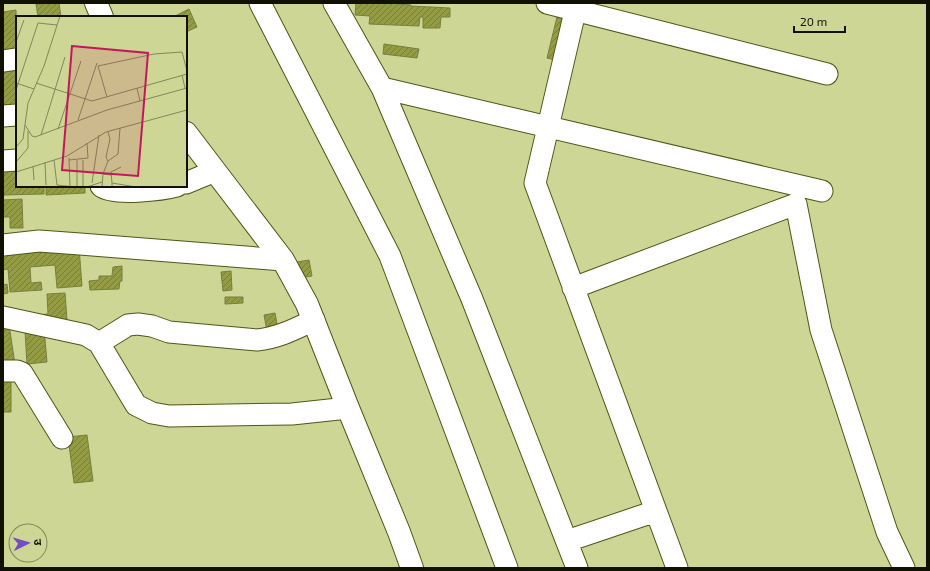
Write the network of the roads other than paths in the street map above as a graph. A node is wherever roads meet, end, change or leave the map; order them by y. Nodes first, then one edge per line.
1 (96, 3) edge
2 (260, 3) edge
3 (334, 3) edge
4 (547, 3) edge
5 (576, 6) edge
6 (102, 16) edge
7 (16, 59) edge
8 (3, 61) edge
9 (827, 74) dead end
10 (382, 88) junction
11 (16, 115) edge
12 (3, 116) edge
13 (548, 127) junction
14 (187, 134) edge
15 (16, 160) edge
16 (3, 161) edge
17 (215, 171) junction
18 (187, 182) edge
19 (103, 187) edge
20 (173, 187) edge
21 (822, 191) dead end
22 (3, 245) edge
23 (283, 260) junction
24 (574, 288) junction
25 (3, 317) edge
26 (314, 320) junction
27 (99, 343) junction
28 (3, 371) edge
29 (348, 408) junction
30 (62, 438) dead end
31 (656, 511) junction
32 (567, 541) junction
33 (412, 568) edge
34 (507, 568) edge
35 (577, 568) edge
36 (677, 568) edge
37 (904, 568) edge

1 - 6 main road
2 - 34 street
3 - 10 street
4 - 5 street
5 - 9 street
5 - 13 street
7 - 8 street
10 - 13 street
10 - 32 street
11 - 12 street
13 - 21 street
13 - 24 street
14 - 17 main road
15 - 16 street
17 - 18 street
17 - 23 main road
19 - 20 street
22 - 23 street
23 - 26 main road
24 - 31 street
24 - 37 street
25 - 27 street
26 - 27 street
26 - 29 main road
27 - 29 street
28 - 30 street
29 - 33 main road
31 - 32 street
31 - 36 street
32 - 35 street

